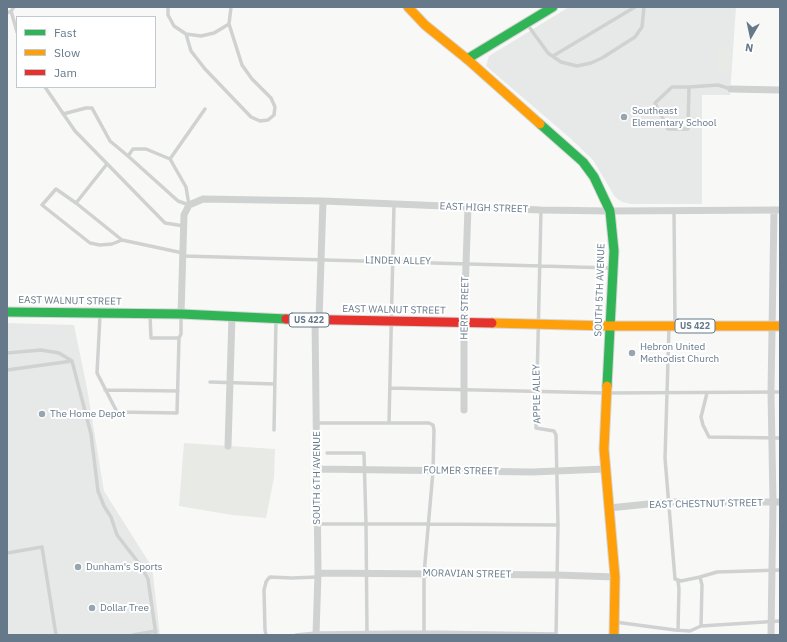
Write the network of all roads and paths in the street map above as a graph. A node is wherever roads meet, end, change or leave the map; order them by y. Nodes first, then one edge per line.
1 (14, 7) edge
2 (168, 7) edge
3 (231, 7) edge
4 (408, 7) edge
5 (552, 7) edge
6 (635, 7) edge
7 (644, 7) edge
8 (11, 12) junction
9 (7, 13) edge
10 (527, 23) junction
11 (229, 24) junction
12 (16, 29) edge
13 (186, 34) junction
14 (553, 56) junction
15 (467, 59) junction
16 (688, 86) junction
17 (46, 88) edge
18 (731, 89) joint
19 (780, 90) edge
20 (206, 109) dead end
21 (63, 114) junction
22 (128, 156) junction
23 (170, 159) junction
24 (107, 164) junction
25 (323, 201) junction
26 (76, 203) junction
27 (394, 204) junction
28 (189, 205) junction
29 (468, 207) junction
30 (541, 210) junction
31 (777, 210) edge
32 (610, 211) junction
33 (674, 211) junction
34 (184, 226) junction
35 (122, 240) junction
36 (183, 254) junction
37 (321, 259) junction
38 (393, 261) junction
39 (466, 263) junction
40 (540, 266) junction
41 (614, 268) junction
42 (7, 312) edge
43 (100, 313) junction
44 (150, 314) junction
45 (181, 314) junction
46 (232, 316) junction
47 (276, 318) junction
48 (317, 320) junction
49 (391, 321) junction
50 (464, 322) junction
51 (538, 324) junction
52 (610, 326) junction
53 (672, 326) junction
54 (776, 326) edge
55 (179, 338) junction
56 (7, 353) edge
57 (72, 361) junction
58 (7, 370) edge
59 (210, 382) dead end
60 (229, 382) junction
61 (275, 384) junction
62 (390, 388) junction
63 (105, 390) junction
64 (178, 391) junction
65 (464, 391) junction
66 (536, 392) junction
67 (771, 392) junction
68 (780, 392) edge
69 (667, 393) junction
70 (707, 393) junction
71 (607, 394) junction
72 (464, 410) dead end
73 (389, 423) junction
74 (316, 424) junction
75 (274, 430) dead end
76 (772, 438) junction
77 (780, 438) edge
78 (228, 446) dead end
79 (327, 453) dead end
80 (317, 469) junction
81 (605, 469) junction
82 (364, 470) junction
83 (433, 471) junction
84 (558, 471) junction
85 (668, 502) junction
86 (776, 502) edge
87 (609, 508) junction
88 (317, 524) junction
89 (366, 524) junction
90 (429, 524) junction
91 (558, 525) junction
92 (7, 553) edge
93 (776, 570) edge
94 (366, 573) junction
95 (424, 574) junction
96 (317, 575) junction
97 (557, 575) junction
98 (615, 577) junction
99 (700, 577) junction
100 (678, 581) junction
101 (772, 621) junction
102 (780, 621) edge
103 (615, 622) junction
104 (701, 626) junction
105 (678, 630) junction
106 (367, 632) junction
107 (156, 633) edge
108 (316, 634) edge
109 (424, 634) edge
110 (56, 635) edge
111 (133, 635) edge
112 (266, 635) edge
113 (296, 635) edge
114 (556, 635) edge
115 (614, 635) edge
116 (771, 635) edge

1 - 8 lane
2 - 13 lane
3 - 11 lane
4 - 15 main road, SOUTH 5TH AVENUE
5 - 10 main road
6 - 14 lane
7 - 14 lane
8 - 9 lane
8 - 12 lane
10 - 14 lane
10 - 15 main road
11 - 13 lane
11 - 13 lane
15 - 32 main road, SOUTH 5TH AVENUE
16 - 16 lane
16 - 18 lane
17 - 21 lane
18 - 19 street
20 - 23 lane
21 - 22 lane
21 - 24 lane
22 - 23 lane
22 - 28 lane
23 - 28 lane
24 - 26 lane
24 - 34 lane
25 - 27 street, EAST HIGH STREET
25 - 28 street, EAST HIGH STREET
25 - 37 street, SOUTH 6TH AVENUE
26 - 35 lane
26 - 35 lane
27 - 29 street, EAST HIGH STREET
27 - 38 lane
28 - 34 street
29 - 30 street, EAST HIGH STREET
29 - 39 street, HERR STREET
30 - 32 street, EAST HIGH STREET
30 - 40 lane, APPLE ALLEY
31 - 33 street, EAST HIGH STREET
31 - 54 street
32 - 33 street, EAST HIGH STREET
32 - 41 main road, SOUTH 5TH AVENUE
33 - 53 lane
34 - 36 street
35 - 36 lane, LINDEN ALLEY
36 - 37 lane, LINDEN ALLEY
36 - 45 street
37 - 38 lane, LINDEN ALLEY
37 - 48 street, SOUTH 6TH AVENUE
38 - 39 lane, LINDEN ALLEY
38 - 49 lane
39 - 40 lane, LINDEN ALLEY
39 - 50 street, HERR STREET
40 - 41 lane, LINDEN ALLEY
40 - 51 lane, APPLE ALLEY
41 - 52 main road, SOUTH 5TH AVENUE
42 - 43 main road, EAST WALNUT STREET / US 422
43 - 44 main road, EAST WALNUT STREET / US 422
43 - 63 lane
44 - 45 main road, EAST WALNUT STREET / US 422
44 - 55 lane
45 - 46 main road, EAST WALNUT STREET / US 422
45 - 55 lane
46 - 47 main road, EAST WALNUT STREET / US 422
46 - 60 street
47 - 48 main road, EAST WALNUT STREET / US 422
47 - 61 lane
48 - 49 main road, EAST WALNUT STREET / US 422
48 - 74 street, SOUTH 6TH AVENUE
49 - 50 main road, EAST WALNUT STREET / US 422
49 - 62 lane
50 - 51 main road, EAST WALNUT STREET / US 422
50 - 65 street, HERR STREET
51 - 52 main road, EAST WALNUT STREET / US 422
51 - 66 lane, APPLE ALLEY
52 - 53 main road, EAST WALNUT STREET / US 422
52 - 71 main road, SOUTH 5TH AVENUE
53 - 54 main road, EAST WALNUT STREET / US 422
53 - 69 lane
54 - 67 street
55 - 64 lane
56 - 57 lane
57 - 58 lane
57 - 107 lane
59 - 60 lane
60 - 61 lane
60 - 78 street
61 - 75 lane
62 - 65 lane
62 - 73 lane
63 - 64 lane
63 - 64 lane
65 - 66 lane
65 - 72 street, HERR STREET
66 - 71 lane
66 - 84 lane, APPLE ALLEY
67 - 68 lane
67 - 70 lane
67 - 76 street
69 - 70 lane
69 - 71 lane
69 - 85 lane
70 - 76 lane
71 - 81 main road, SOUTH 5TH AVENUE
73 - 74 lane
73 - 83 lane
74 - 80 street, SOUTH 6TH AVENUE
76 - 77 lane
76 - 86 street
79 - 82 lane
80 - 82 street, FOLMER STREET
80 - 88 street, SOUTH 6TH AVENUE
81 - 84 street, FOLMER STREET
81 - 87 main road, SOUTH 5TH AVENUE
82 - 83 street, FOLMER STREET
82 - 89 lane
83 - 84 street, FOLMER STREET
83 - 90 lane
84 - 91 lane, APPLE ALLEY
85 - 86 street, EAST CHESTNUT STREET
85 - 87 street, EAST CHESTNUT STREET
85 - 100 lane
86 - 93 street
87 - 98 main road, SOUTH 5TH AVENUE
88 - 89 lane
88 - 96 street, SOUTH 6TH AVENUE
89 - 90 lane
89 - 94 lane
90 - 91 lane
90 - 95 lane
91 - 97 lane, APPLE ALLEY
92 - 110 lane
93 - 99 lane
93 - 101 street
94 - 95 street, MORAVIAN STREET
94 - 96 street, MORAVIAN STREET
94 - 106 lane
95 - 97 street, MORAVIAN STREET
95 - 109 lane
96 - 108 street, SOUTH 6TH AVENUE
96 - 112 lane
97 - 98 street, MORAVIAN STREET
97 - 114 lane, APPLE ALLEY
98 - 103 main road, SOUTH 5TH AVENUE
99 - 100 lane
99 - 104 lane
100 - 105 lane
101 - 102 lane
101 - 104 lane
101 - 116 street
103 - 105 lane
103 - 115 main road, SOUTH 5TH AVENUE
104 - 105 lane
106 - 108 lane
106 - 109 lane
107 - 111 lane
108 - 113 lane
109 - 114 lane

